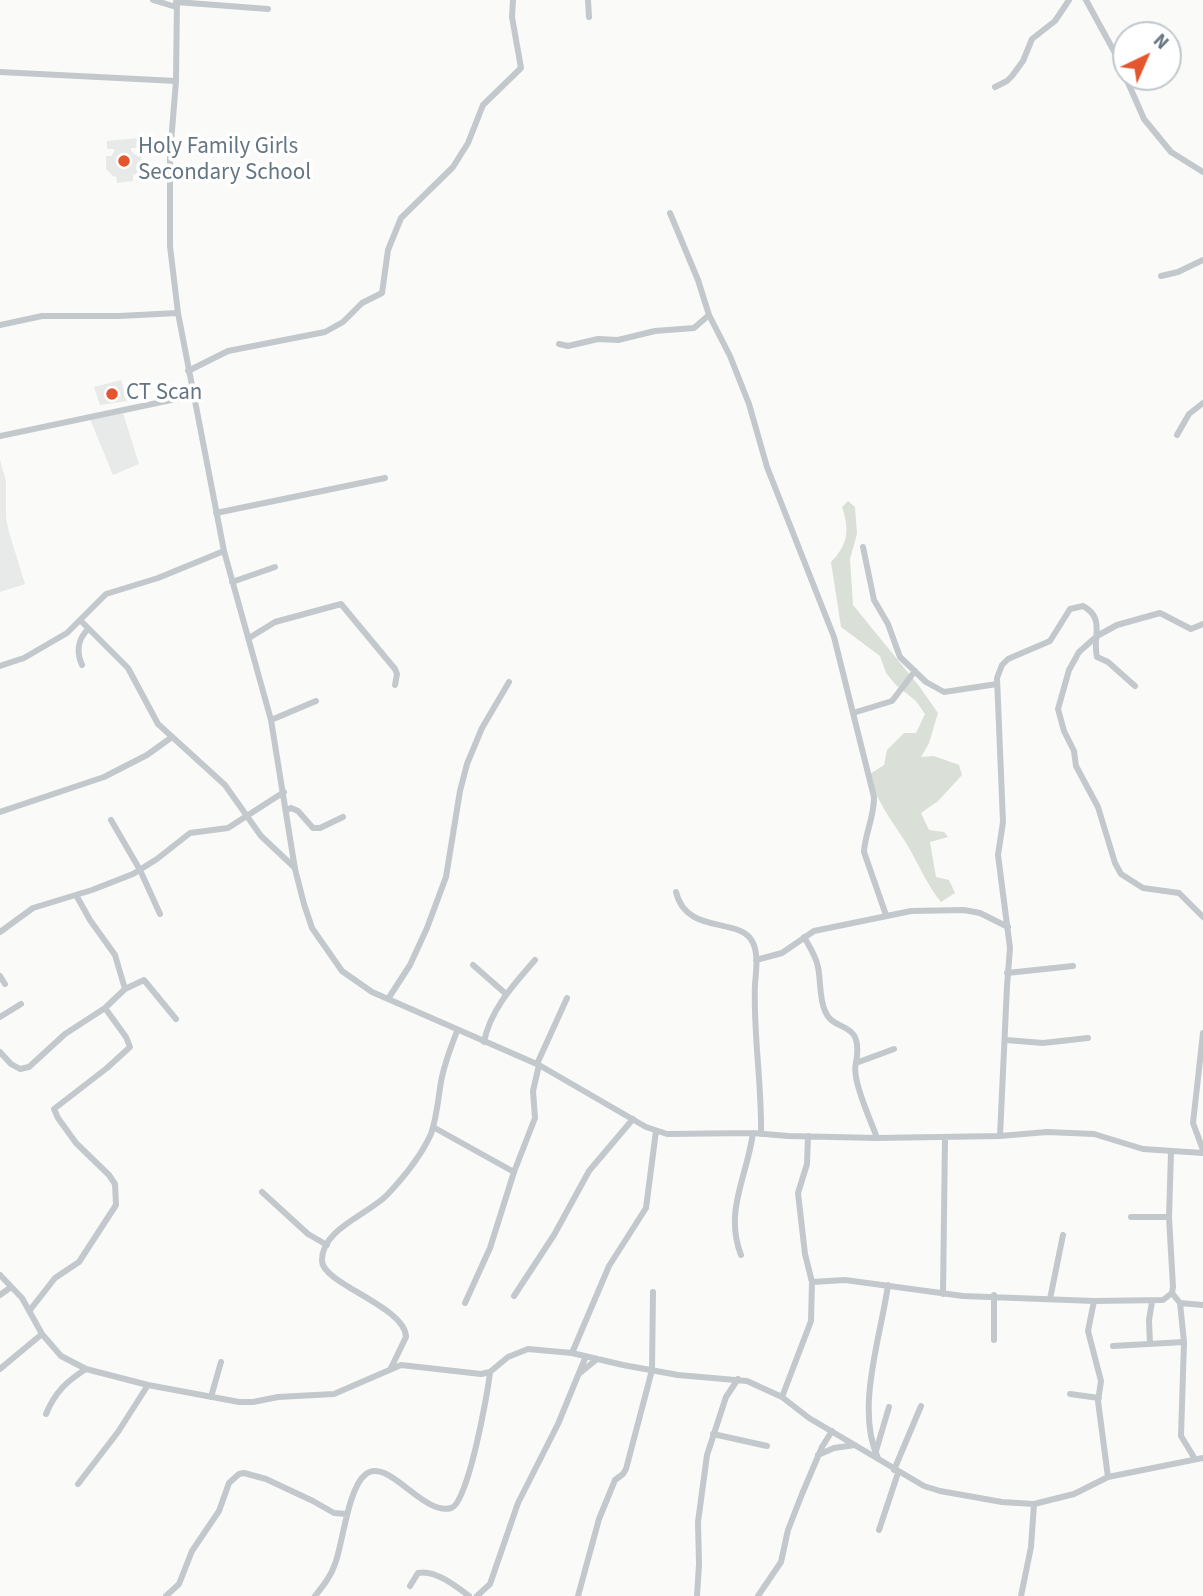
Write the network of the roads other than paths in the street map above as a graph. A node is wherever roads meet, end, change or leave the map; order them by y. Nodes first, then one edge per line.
1 (153, 0) edge
2 (513, 0) edge
3 (588, 0) edge
4 (1069, 0) edge
5 (1086, 0) edge
6 (176, 3) edge
7 (268, 9) dead end
8 (589, 16) dead end
9 (0, 72) edge
10 (176, 81) junction
11 (995, 87) dead end
12 (1203, 172) edge
13 (670, 213) dead end
14 (1203, 260) edge
15 (1161, 276) dead end
16 (178, 313) junction
17 (709, 315) junction
18 (0, 325) edge
19 (559, 344) dead end
20 (188, 371) junction
21 (195, 396) junction
22 (1203, 403) edge
23 (1177, 435) dead end
24 (0, 436) edge
25 (385, 478) dead end
26 (216, 513) junction
27 (863, 547) dead end
28 (224, 551) junction
29 (275, 567) dead end
30 (232, 582) junction
31 (81, 621) junction
32 (1203, 624) edge
33 (88, 629) junction
34 (1097, 636) junction
35 (249, 638) junction
36 (82, 665) dead end
37 (0, 666) edge
38 (915, 671) junction
39 (509, 682) dead end
40 (997, 684) junction
41 (395, 685) dead end
42 (1135, 686) dead end
43 (316, 701) dead end
44 (853, 713) junction
45 (271, 720) junction
46 (172, 737) junction
47 (284, 792) junction
48 (287, 810) junction
49 (0, 812) edge
50 (343, 817) dead end
51 (247, 818) junction
52 (110, 820) dead end
53 (295, 869) junction
54 (140, 870) junction
55 (676, 892) dead end
56 (76, 895) junction
57 (160, 914) dead end
58 (886, 915) junction
59 (1203, 917) edge
60 (1008, 927) junction
61 (0, 932) edge
62 (804, 937) junction
63 (535, 960) dead end
64 (756, 960) junction
65 (472, 965) dead end
66 (1073, 966) dead end
67 (1007, 973) junction
68 (0, 976) edge
69 (5, 984) dead end
70 (125, 989) junction
71 (506, 995) junction
72 (567, 998) dead end
73 (388, 999) junction
74 (21, 1004) dead end
75 (105, 1008) junction
76 (0, 1017) edge
77 (176, 1019) dead end
78 (457, 1031) junction
79 (1203, 1033) edge
80 (1088, 1038) dead end
81 (1006, 1040) junction
82 (484, 1042) junction
83 (894, 1049) dead end
84 (0, 1052) edge
85 (856, 1063) junction
86 (538, 1065) junction
87 (632, 1119) junction
88 (433, 1127) junction
89 (656, 1131) junction
90 (757, 1133) junction
91 (808, 1136) junction
92 (1000, 1136) junction
93 (877, 1138) junction
94 (945, 1138) junction
95 (1171, 1152) junction
96 (1203, 1152) edge
97 (514, 1172) junction
98 (262, 1192) dead end
99 (1131, 1217) dead end
100 (1169, 1217) junction
101 (1063, 1235) dead end
102 (327, 1245) junction
103 (741, 1255) dead end
104 (0, 1275) edge
105 (812, 1282) junction
106 (888, 1285) junction
107 (11, 1287) junction
108 (653, 1292) dead end
109 (1172, 1293) junction
110 (943, 1294) junction
111 (0, 1295) edge
112 (994, 1295) junction
113 (514, 1296) dead end
114 (1050, 1299) junction
115 (1094, 1301) junction
116 (1152, 1302) junction
117 (465, 1303) dead end
118 (1180, 1303) junction
119 (1203, 1305) edge
120 (30, 1310) junction
121 (42, 1334) junction
122 (995, 1340) dead end
123 (1184, 1342) junction
124 (1150, 1344) junction
125 (1113, 1346) dead end
126 (572, 1353) junction
127 (586, 1356) junction
128 (597, 1359) junction
129 (221, 1362) dead end
130 (86, 1368) junction
131 (391, 1368) junction
132 (0, 1369) edge
133 (652, 1370) junction
134 (491, 1372) junction
135 (578, 1374) junction
136 (738, 1379) junction
137 (148, 1385) junction
138 (1070, 1394) dead end
139 (211, 1397) junction
140 (782, 1397) junction
141 (1099, 1398) junction
142 (921, 1406) dead end
143 (889, 1407) dead end
144 (46, 1414) dead end
145 (832, 1431) junction
146 (713, 1434) junction
147 (857, 1444) junction
148 (767, 1446) dead end
149 (818, 1455) junction
150 (877, 1456) junction
151 (1199, 1459) edge
152 (896, 1471) junction
153 (1108, 1477) junction
154 (78, 1484) dead end
155 (1034, 1504) junction
156 (347, 1514) junction
157 (879, 1530) dead end
158 (410, 1586) dead end
159 (166, 1596) edge
160 (315, 1596) edge
161 (469, 1596) edge
162 (477, 1596) edge
163 (578, 1596) edge
164 (696, 1596) edge
165 (758, 1596) edge
166 (1021, 1596) edge

1 - 6 street
2 - 20 street
3 - 8 street
4 - 11 street
5 - 12 street
6 - 7 street
6 - 10 street
9 - 10 street
10 - 16 street
13 - 17 street
14 - 15 street
16 - 18 street
16 - 20 street
17 - 19 street
17 - 44 street
20 - 21 street
21 - 24 street
21 - 26 street
22 - 23 street
25 - 26 street
26 - 28 street
27 - 38 street
28 - 30 street
28 - 31 street
29 - 30 street
30 - 35 street
31 - 33 street
31 - 37 street
32 - 34 street
33 - 36 street
33 - 46 street
34 - 40 street
34 - 42 street
34 - 59 street
35 - 41 street
35 - 45 street
38 - 40 street
38 - 44 street
39 - 73 street
40 - 60 street
43 - 45 street
44 - 58 street
45 - 47 street
46 - 49 street
46 - 51 street
47 - 48 street
47 - 51 street
48 - 50 street
48 - 53 street
51 - 53 street
51 - 54 street
52 - 54 street
53 - 73 street
54 - 56 street
54 - 57 street
55 - 64 street
56 - 61 street
56 - 70 street
58 - 60 street
58 - 62 street
60 - 67 street
62 - 64 street
62 - 85 street
63 - 71 street
64 - 90 street
65 - 71 street
66 - 67 street
67 - 81 street
68 - 69 street
70 - 75 street
70 - 77 street
71 - 82 street
72 - 86 street
73 - 78 street
74 - 76 street
75 - 84 street
75 - 120 street
78 - 82 street
78 - 88 street
79 - 96 street
80 - 81 street
81 - 92 street
82 - 86 street
83 - 85 street
85 - 93 street
86 - 87 street
86 - 97 street
87 - 89 street
87 - 113 street
88 - 97 street
88 - 102 street
89 - 90 street
89 - 126 street
90 - 91 street
90 - 103 street
91 - 93 street
91 - 105 street
92 - 94 street
92 - 95 street
93 - 94 street
94 - 110 street
95 - 96 street
95 - 100 street
97 - 117 street
98 - 102 street
99 - 100 street
100 - 109 street
101 - 114 street
102 - 131 street
104 - 107 street
105 - 106 street
105 - 140 street
106 - 110 street
106 - 150 street
107 - 111 street
107 - 120 street
108 - 133 street
109 - 116 street
109 - 118 street
110 - 112 street
112 - 114 street
112 - 122 street
114 - 115 street
115 - 116 street
115 - 141 street
116 - 124 street
118 - 119 street
118 - 123 street
120 - 121 street
121 - 130 street
121 - 132 street
123 - 124 street
123 - 151 street
124 - 125 street
126 - 127 street
126 - 134 street
127 - 128 street
127 - 135 street
128 - 133 street
128 - 135 street
129 - 139 street
130 - 137 street
130 - 144 street
131 - 134 street
131 - 139 street
133 - 136 street
133 - 163 street
134 - 156 street
135 - 162 street
136 - 140 street
136 - 146 street
137 - 139 street
137 - 154 street
138 - 141 street
140 - 145 street
141 - 153 street
142 - 152 street
143 - 150 street
145 - 147 street
145 - 149 street
146 - 148 street
146 - 164 street
147 - 149 street
147 - 150 street
149 - 165 street
150 - 152 street
151 - 153 street
152 - 155 street
152 - 157 street
153 - 155 street
155 - 166 street
156 - 159 street
156 - 160 street
158 - 161 street

